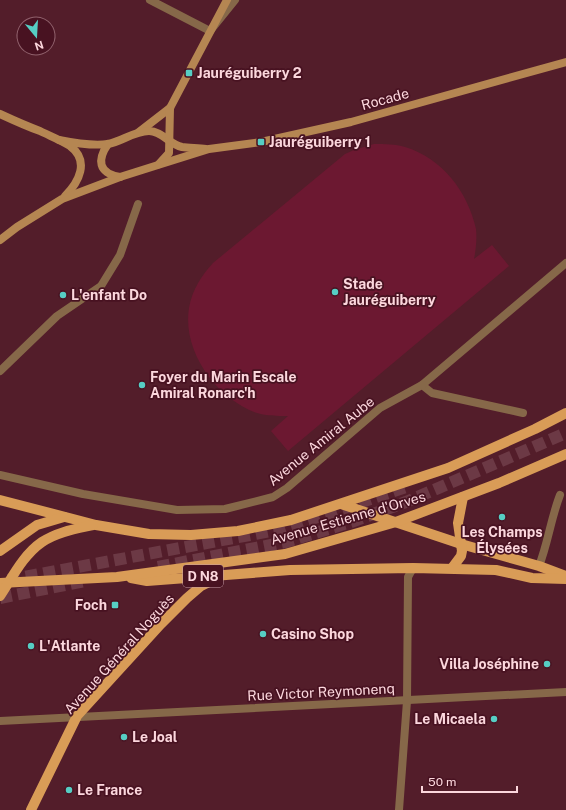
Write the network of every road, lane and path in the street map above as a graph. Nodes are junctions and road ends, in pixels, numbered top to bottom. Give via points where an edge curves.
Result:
1 (150, 0) edge
2 (227, 0) edge
3 (236, 0) edge
4 (210, 31) junction
5 (566, 62) edge
6 (170, 108) junction
7 (0, 114) edge
8 (138, 133) junction
9 (59, 140) junction
10 (169, 140) junction
11 (108, 144) junction
12 (209, 149) junction
13 (158, 165) junction
14 (120, 177) junction
15 (62, 199) junction
16 (138, 204) dead end
17 (0, 240) edge
18 (566, 263) edge
19 (0, 371) edge
20 (422, 385) junction
21 (566, 413) edge
22 (523, 414) dead end
23 (566, 454) edge
24 (0, 474) edge
25 (560, 494) dead end
26 (463, 496) junction
27 (0, 500) edge
28 (341, 504) junction
29 (66, 517) junction
30 (396, 522) junction
31 (96, 525) junction
32 (461, 544) junction
33 (0, 551) edge
34 (285, 554) junction
35 (539, 566) junction
36 (413, 568) junction
37 (452, 568) junction
38 (223, 575) junction
39 (566, 576) edge
40 (117, 577) junction
41 (566, 579) edge
42 (3, 581) edge
43 (0, 596) edge
44 (566, 692) edge
45 (407, 701) junction
46 (77, 716) junction
47 (0, 721) edge
48 (31, 810) edge
49 (399, 810) edge

1 - 4 street
2 - 4 street
3 - 4 street
4 - 6 street
5 - 12 street, Rocade via 343,124 261,142
6 - 8 street
6 - 10 street
7 - 9 street
8 - 10 street via 154,132
8 - 11 street
9 - 11 street
9 - 15 street via 70,146 81,161 80,177
10 - 12 street via 182,146
10 - 13 street via 169,153
11 - 14 street via 102,152 102,167 106,173
12 - 13 street
13 - 14 street
14 - 15 street
15 - 17 street
16 - 19 street via 120,256 101,286 57,316
18 - 20 street, Avenue Amiral Aube
20 - 22 street via 432,393
20 - 24 street, Avenue Amiral Aube via 380,408 287,488 273,497 225,508 177,510 83,494
21 - 28 main road, Avenue Estienne d'Orves via 448,468
23 - 26 main road, Avenue Estienne d'Orves
25 - 35 street
26 - 30 main road, Avenue Estienne d'Orves
26 - 32 main road via 458,523
27 - 29 main road, Avenue Estienne d'Orves
28 - 30 main road
28 - 31 main road, Avenue Estienne d'Orves via 291,520 238,531 191,535 149,534
29 - 31 main road, Avenue Estienne d'Orves
29 - 33 main road via 37,525
30 - 32 main road
30 - 34 main road, Avenue Estienne d'Orves
31 - 42 main road via 55,535 42,542
32 - 35 main road
32 - 37 main road via 461,556
34 - 38 main road
34 - 40 main road, Avenue Estienne d'Orves
35 - 39 main road
36 - 37 main road, D N8
36 - 38 main road, D N8 via 290,570
36 - 45 street via 408,577
37 - 41 main road, D N8 via 496,570 532,578
38 - 40 main road, D N8 via 147,580
38 - 46 main road, Avenue Général Noguès via 201,586 187,598
40 - 42 main road, Avenue Estienne d'Orves
42 - 43 main road
44 - 45 street, Rue Victor Reymonenq
45 - 46 street, Rue Victor Reymonenq
45 - 49 street
46 - 47 street, Rue Victor Reymonenq
46 - 48 main road, Avenue Général Noguès

